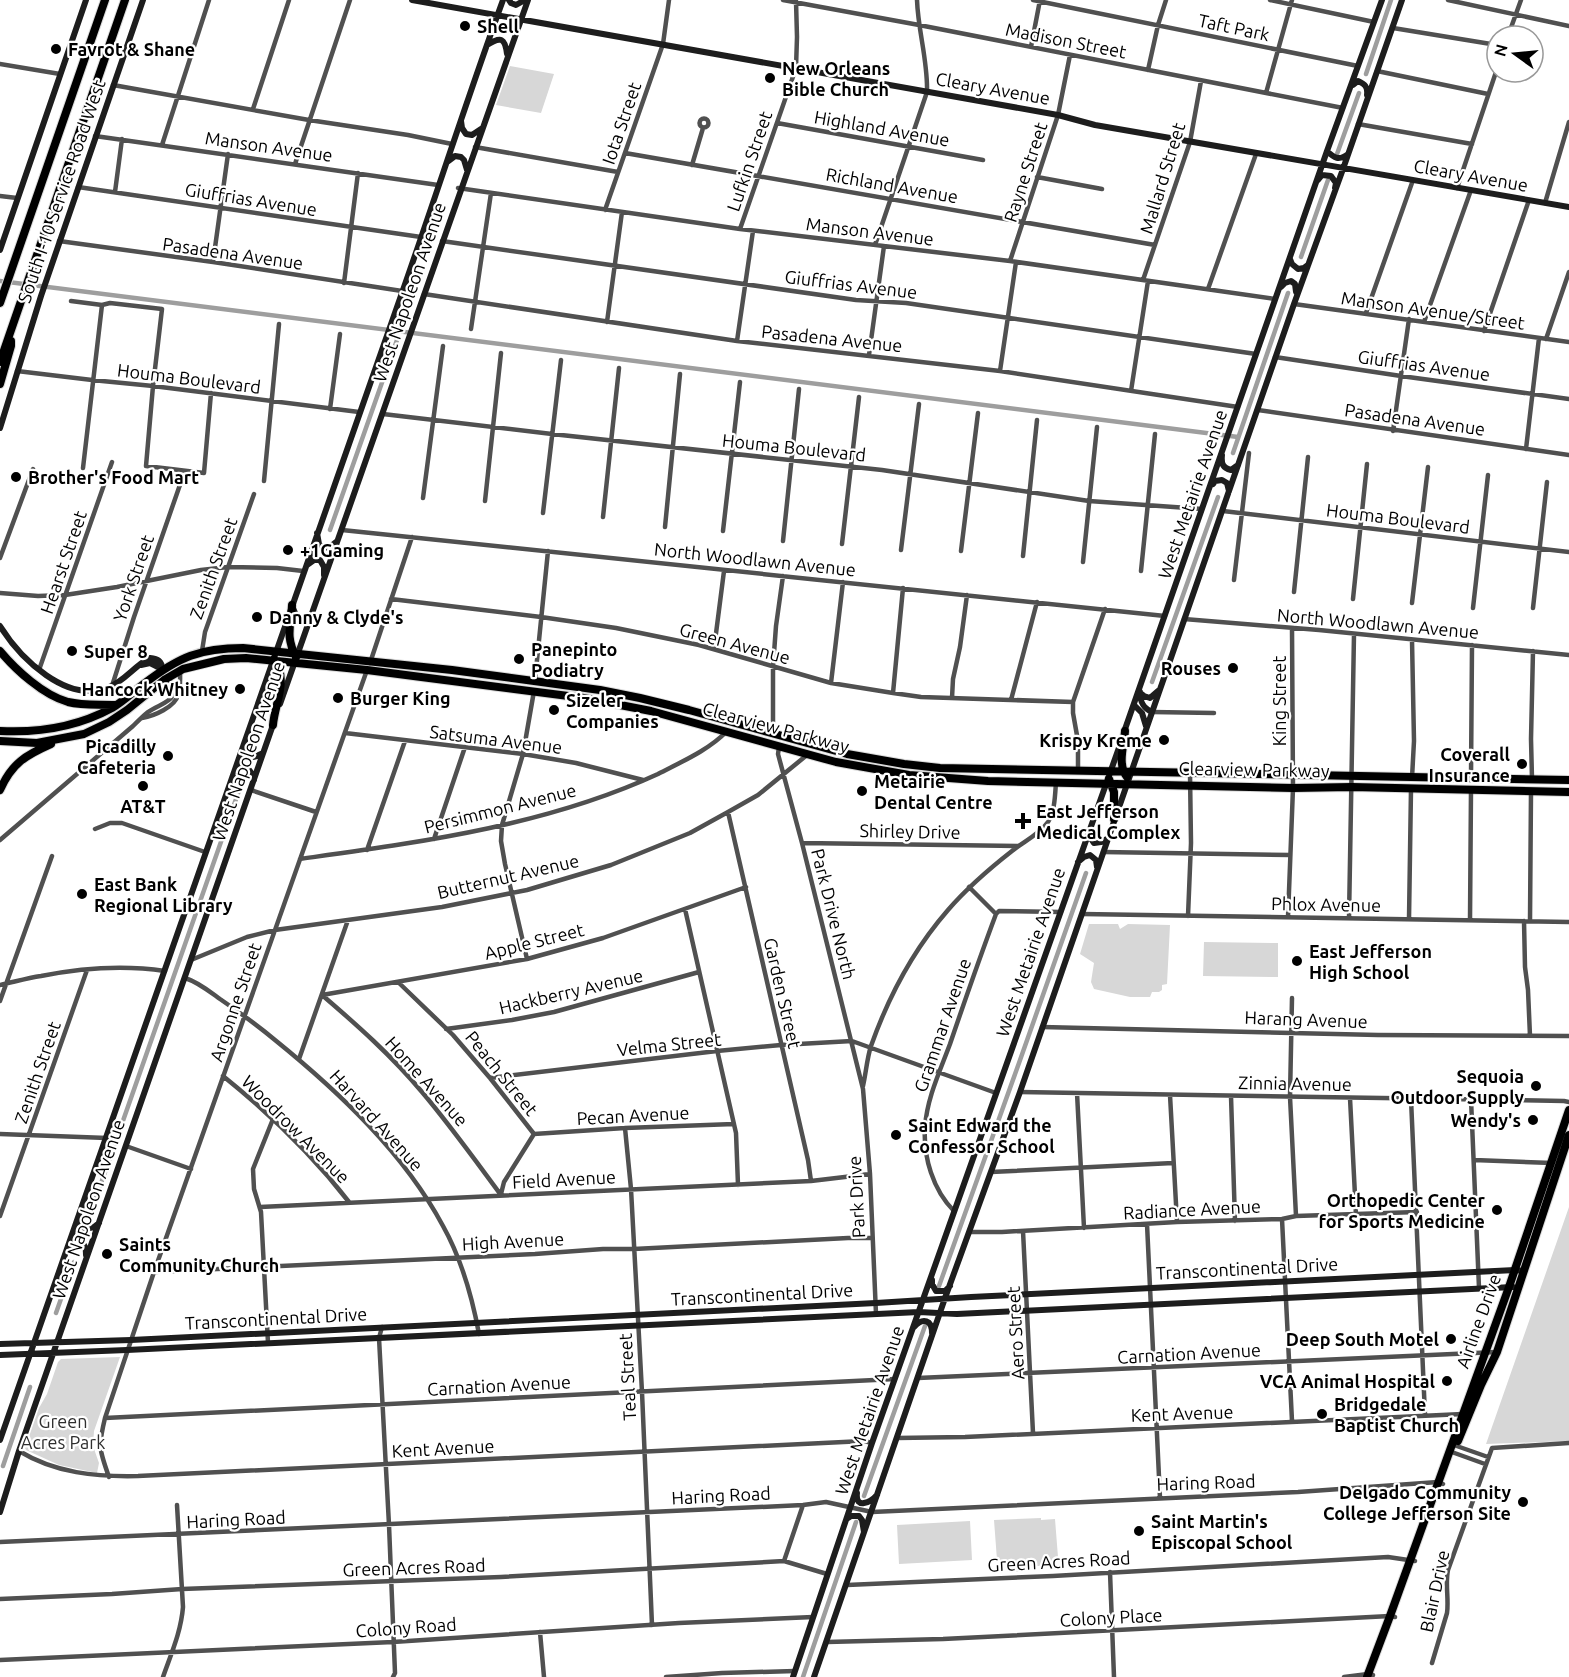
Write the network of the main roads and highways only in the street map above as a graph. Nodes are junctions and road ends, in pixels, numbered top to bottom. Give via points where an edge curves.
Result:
1 (86, 0) edge
2 (105, 0) edge
3 (125, 0) edge
4 (143, 0) edge
5 (412, 0) edge
6 (503, 0) edge
7 (509, 0) edge
8 (526, 0) edge
9 (1382, 0) edge
10 (1402, 0) edge
11 (498, 15) junction
12 (521, 19) junction
13 (487, 45) junction
14 (507, 55) junction
15 (1350, 88) junction
16 (1367, 98) junction
17 (461, 120) junction
18 (482, 128) junction
19 (1327, 151) junction
20 (1348, 154) junction
21 (445, 165) junction
22 (1322, 165) junction
23 (1343, 169) junction
24 (467, 171) junction
25 (1317, 180) junction
26 (1335, 191) junction
27 (1569, 207) edge
28 (0, 250) edge
29 (1290, 258) junction
30 (1308, 265) junction
31 (1279, 289) junction
32 (1295, 301) junction
33 (0, 303) edge
34 (11, 331) junction
35 (0, 362) edge
36 (0, 384) edge
37 (0, 428) edge
38 (1224, 446) junction
39 (1241, 459) junction
40 (1208, 493) junction
41 (1228, 498) junction
42 (317, 533) junction
43 (339, 540) junction
44 (304, 568) junction
45 (325, 579) junction
46 (292, 605) junction
47 (311, 617) junction
48 (0, 626) edge
49 (0, 651) edge
50 (188, 656) junction
51 (296, 656) junction
52 (274, 657) junction
53 (162, 669) junction
54 (170, 676) junction
55 (535, 681) junction
56 (556, 683) junction
57 (513, 688) junction
58 (1140, 689) junction
59 (1160, 690) junction
60 (534, 691) junction
61 (146, 695) junction
62 (116, 705) junction
63 (1134, 705) junction
64 (1152, 712) junction
65 (1144, 716) junction
66 (1130, 717) junction
67 (273, 725) junction
68 (4, 731) edge
69 (1125, 731) junction
70 (731, 732) junction
71 (1145, 732) junction
72 (773, 734) junction
73 (59, 740) junction
74 (4, 741) edge
75 (244, 742) junction
76 (813, 746) junction
77 (778, 747) junction
78 (264, 753) junction
79 (1061, 771) junction
80 (233, 773) junction
81 (1237, 774) junction
82 (1128, 777) junction
83 (1109, 779) junction
84 (1532, 779) junction
85 (1569, 780) edge
86 (254, 781) junction
87 (1036, 782) junction
88 (1237, 786) junction
89 (1476, 789) junction
90 (0, 790) edge
91 (1569, 792) edge
92 (1114, 819) junction
93 (1089, 832) junction
94 (1108, 838) junction
95 (1078, 863) junction
96 (1097, 867) junction
97 (1569, 1110) edge
98 (1569, 1135) edge
99 (1555, 1163) junction
100 (80, 1215) junction
101 (100, 1222) junction
102 (68, 1246) junction
103 (86, 1262) junction
104 (1515, 1270) junction
105 (1524, 1271) junction
106 (932, 1273) junction
107 (950, 1286) junction
108 (1509, 1287) junction
109 (1519, 1287) junction
110 (945, 1298) junction
111 (923, 1300) junction
112 (919, 1312) junction
113 (940, 1313) junction
114 (451, 1324) junction
115 (912, 1330) junction
116 (451, 1335) junction
117 (932, 1336) junction
118 (57, 1342) junction
119 (34, 1343) junction
120 (0, 1344) edge
121 (54, 1353) junction
122 (30, 1354) junction
123 (0, 1355) edge
124 (1465, 1414) junction
125 (0, 1440) edge
126 (11, 1476) junction
127 (0, 1485) edge
128 (857, 1489) junction
129 (879, 1493) junction
130 (0, 1512) edge
131 (846, 1521) junction
132 (863, 1538) junction
133 (794, 1674) edge
134 (1370, 1676) edge
135 (814, 1677) edge

1 - 28 main road
2 - 33 highway
3 - 34 highway
4 - 37 main road, South I-10 Service Road West via 59,241
5 - 11 main road, Cleary Avenue
6 - 11 main road, West Napoleon Avenue
7 - 8 main road via 516,5
8 - 12 main road, West Napoleon Avenue
9 - 15 main road, West Metairie Avenue
10 - 16 main road, West Metairie Avenue
11 - 12 main road, Cleary Avenue
11 - 13 main road, West Napoleon Avenue
12 - 14 main road, West Napoleon Avenue
12 - 22 main road, Cleary Avenue
13 - 14 main road via 501,39
13 - 17 main road, West Napoleon Avenue
14 - 18 main road, West Napoleon Avenue
15 - 16 main road via 1358,81 1364,83
15 - 19 main road, West Metairie Avenue
16 - 20 main road, West Metairie Avenue
17 - 18 main road via 466,134 472,135
17 - 21 main road, West Napoleon Avenue
18 - 24 main road, West Napoleon Avenue
19 - 20 main road via 1337,159
19 - 22 main road, West Metairie Avenue
20 - 23 main road, West Metairie Avenue
21 - 24 main road via 450,158 459,156
21 - 42 main road, West Napoleon Avenue
22 - 23 main road, Cleary Avenue
22 - 25 main road, West Metairie Avenue
23 - 26 main road, West Metairie Avenue
23 - 27 main road, Cleary Avenue
24 - 43 main road, West Napoleon Avenue
25 - 26 main road via 1322,175 1331,176
25 - 29 main road, West Metairie Avenue
26 - 30 main road, West Metairie Avenue
29 - 30 main road via 1298,269
29 - 31 main road, West Metairie Avenue
30 - 32 main road, West Metairie Avenue
31 - 32 main road via 1291,281 1295,284
31 - 38 main road, West Metairie Avenue
32 - 39 main road, West Metairie Avenue
34 - 35 highway
34 - 36 highway via 11,346
38 - 39 main road via 1226,469 1231,470
38 - 40 main road, West Metairie Avenue
39 - 41 main road, West Metairie Avenue
40 - 41 main road via 1215,481 1222,480 1229,489
40 - 58 main road, West Metairie Avenue
41 - 59 main road, West Metairie Avenue
42 - 43 main road via 324,548
42 - 44 main road, West Napoleon Avenue
43 - 45 main road, West Napoleon Avenue
44 - 45 main road via 320,560
44 - 46 main road, West Napoleon Avenue
45 - 47 main road, West Napoleon Avenue
46 - 47 main road via 300,620
46 - 51 highway via 288,633
46 - 52 main road, West Napoleon Avenue
47 - 51 main road, West Napoleon Avenue
48 - 53 main road via 39,670 72,688 89,691 112,686 150,663
49 - 62 highway via 36,685 59,698 87,705
50 - 52 highway, Clearview Parkway via 228,648 262,649
50 - 53 highway, Clearview Parkway
50 - 54 highway
51 - 52 highway, Clearview Parkway
51 - 55 highway, Clearview Parkway
51 - 57 highway, Clearview Parkway via 306,664
51 - 67 main road, West Napoleon Avenue
52 - 54 highway, Clearview Parkway via 206,662
52 - 67 highway via 282,685
52 - 75 main road, West Napoleon Avenue
53 - 61 highway
53 - 62 highway, Clearview Parkway
54 - 61 highway, Clearview Parkway
55 - 56 highway, Clearview Parkway
55 - 57 highway
56 - 60 highway via 551,687 536,686
56 - 72 highway, Clearview Parkway via 640,698
57 - 60 highway, Clearview Parkway
58 - 59 main road via 1150,698
58 - 63 main road, West Metairie Avenue
58 - 64 main road via 1142,704
59 - 64 main road, West Metairie Avenue
60 - 70 highway, Clearview Parkway via 624,705
61 - 73 highway, Clearview Parkway via 109,722
62 - 68 highway, Clearview Parkway via 66,726
63 - 65 main road
63 - 66 main road, West Metairie Avenue
64 - 71 main road, West Metairie Avenue
65 - 66 main road via 1136,713
65 - 71 main road
66 - 69 main road, West Metairie Avenue
67 - 78 main road, West Napoleon Avenue
69 - 82 highway via 1122,760
69 - 83 main road, West Metairie Avenue
70 - 72 highway via 771,739
70 - 77 highway, Clearview Parkway
71 - 82 main road, West Metairie Avenue
72 - 76 highway, Clearview Parkway
73 - 74 highway, Clearview Parkway
73 - 90 highway via 19,761
75 - 78 main road via 249,757
75 - 80 main road, West Napoleon Avenue
76 - 77 highway via 781,743
76 - 79 highway, Clearview Parkway via 931,767
77 - 87 highway, Clearview Parkway via 909,775
78 - 86 main road, West Napoleon Avenue
79 - 83 highway, Clearview Parkway via 1098,772
79 - 87 highway via 1057,776 1040,776
80 - 86 main road via 248,767
80 - 100 main road, West Napoleon Avenue
81 - 82 highway, Clearview Parkway
81 - 84 highway, Clearview Parkway
81 - 88 highway
82 - 83 highway, Clearview Parkway
82 - 88 highway, Clearview Parkway via 1140,784
82 - 92 main road, West Metairie Avenue
83 - 87 highway, Clearview Parkway
83 - 92 highway via 1114,792
83 - 93 main road, West Metairie Avenue
84 - 85 highway, Clearview Parkway
84 - 89 highway via 1528,786
86 - 101 main road, West Napoleon Avenue
88 - 89 highway, Clearview Parkway
89 - 91 highway, Clearview Parkway
92 - 94 main road, West Metairie Avenue
93 - 94 main road via 1095,843
93 - 95 main road, West Metairie Avenue
94 - 96 main road, West Metairie Avenue
95 - 96 main road via 1090,855
95 - 106 main road, West Metairie Avenue
96 - 107 main road, West Metairie Avenue
97 - 99 highway, Airline Drive
98 - 99 highway, Airline Drive
99 - 104 highway, Airline Drive
99 - 105 highway, Airline Drive
100 - 101 main road via 81,1227 85,1229
100 - 102 main road, West Napoleon Avenue
101 - 103 main road, West Napoleon Avenue
102 - 103 main road via 82,1242
102 - 119 main road, West Napoleon Avenue
103 - 118 main road, West Napoleon Avenue
104 - 105 main road, Transcontinental Drive
104 - 108 highway, Airline Drive
104 - 110 main road, Transcontinental Drive
105 - 109 highway, Airline Drive
106 - 107 main road via 936,1291 945,1291
106 - 111 main road, West Metairie Avenue
107 - 110 main road, West Metairie Avenue
108 - 109 main road, Transcontinental Drive
108 - 113 main road, Transcontinental Drive
108 - 124 highway, Airline Drive
109 - 124 highway, Airline Drive via 1497,1352
110 - 111 main road, Transcontinental Drive
110 - 113 main road, West Metairie Avenue
111 - 112 main road, West Metairie Avenue
111 - 114 main road, Transcontinental Drive
112 - 113 main road, Transcontinental Drive
112 - 115 main road, West Metairie Avenue
112 - 116 main road, Transcontinental Drive
113 - 117 main road, West Metairie Avenue
114 - 116 main road
114 - 118 main road, Transcontinental Drive
115 - 117 main road via 925,1320 932,1327
115 - 128 main road, West Metairie Avenue
116 - 121 main road, Transcontinental Drive
117 - 129 main road, West Metairie Avenue
118 - 119 main road, Transcontinental Drive
118 - 121 main road, West Napoleon Avenue
119 - 120 main road, Transcontinental Drive
119 - 122 main road, West Napoleon Avenue
121 - 122 main road, Transcontinental Drive
121 - 126 main road, West Napoleon Avenue
122 - 123 main road, Transcontinental Drive
122 - 125 main road, West Napoleon Avenue
124 - 134 highway, Airline Drive
126 - 127 main road
126 - 130 main road, West Napoleon Avenue
128 - 129 main road via 856,1497 864,1504
128 - 131 main road, West Metairie Avenue
129 - 132 main road, West Metairie Avenue
131 - 132 main road via 850,1516 859,1516
131 - 133 main road, West Metairie Avenue
132 - 135 main road, West Metairie Avenue

